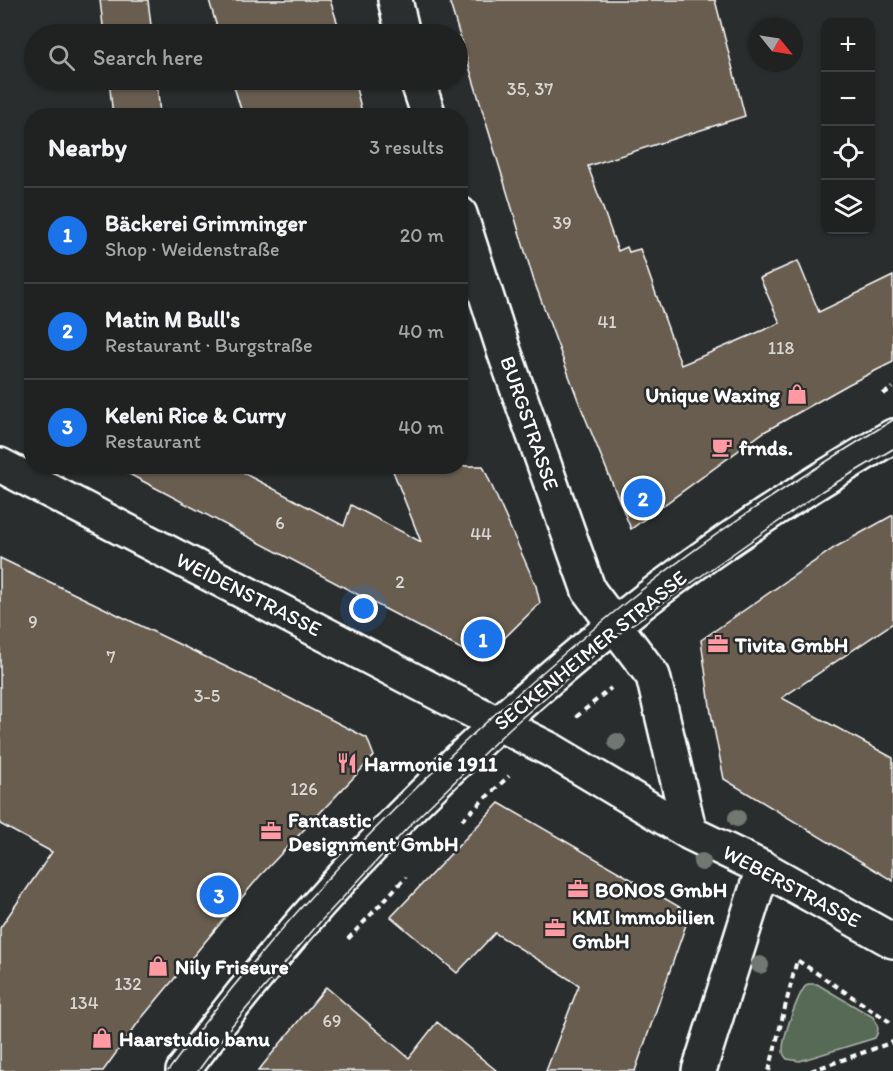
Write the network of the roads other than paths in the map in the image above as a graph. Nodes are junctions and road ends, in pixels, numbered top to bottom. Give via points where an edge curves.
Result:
1 (396, 0) edge
2 (401, 24) edge
3 (420, 90) edge
4 (426, 108) edge
5 (468, 239) edge
6 (893, 436) edge
7 (0, 465) edge
8 (614, 624) junction
9 (498, 723) junction
10 (690, 833) junction
11 (763, 868) junction
12 (893, 940) edge
13 (183, 1071) edge
14 (699, 1071) edge

1 - 2 street
3 - 4 street
5 - 8 street, BURGSTRASSE via 589,591
6 - 8 street, SECKENHEIMER STRASSE via 816,481
7 - 9 street, WEIDENSTRASSE
8 - 9 street, SECKENHEIMER STRASSE
8 - 10 street via 653,676
9 - 10 street, WEBERSTRASSE
9 - 13 street, SECKENHEIMER STRASSE via 354,865 220,1020
10 - 11 street, WEBERSTRASSE
11 - 12 street, WEBERSTRASSE
11 - 14 street

